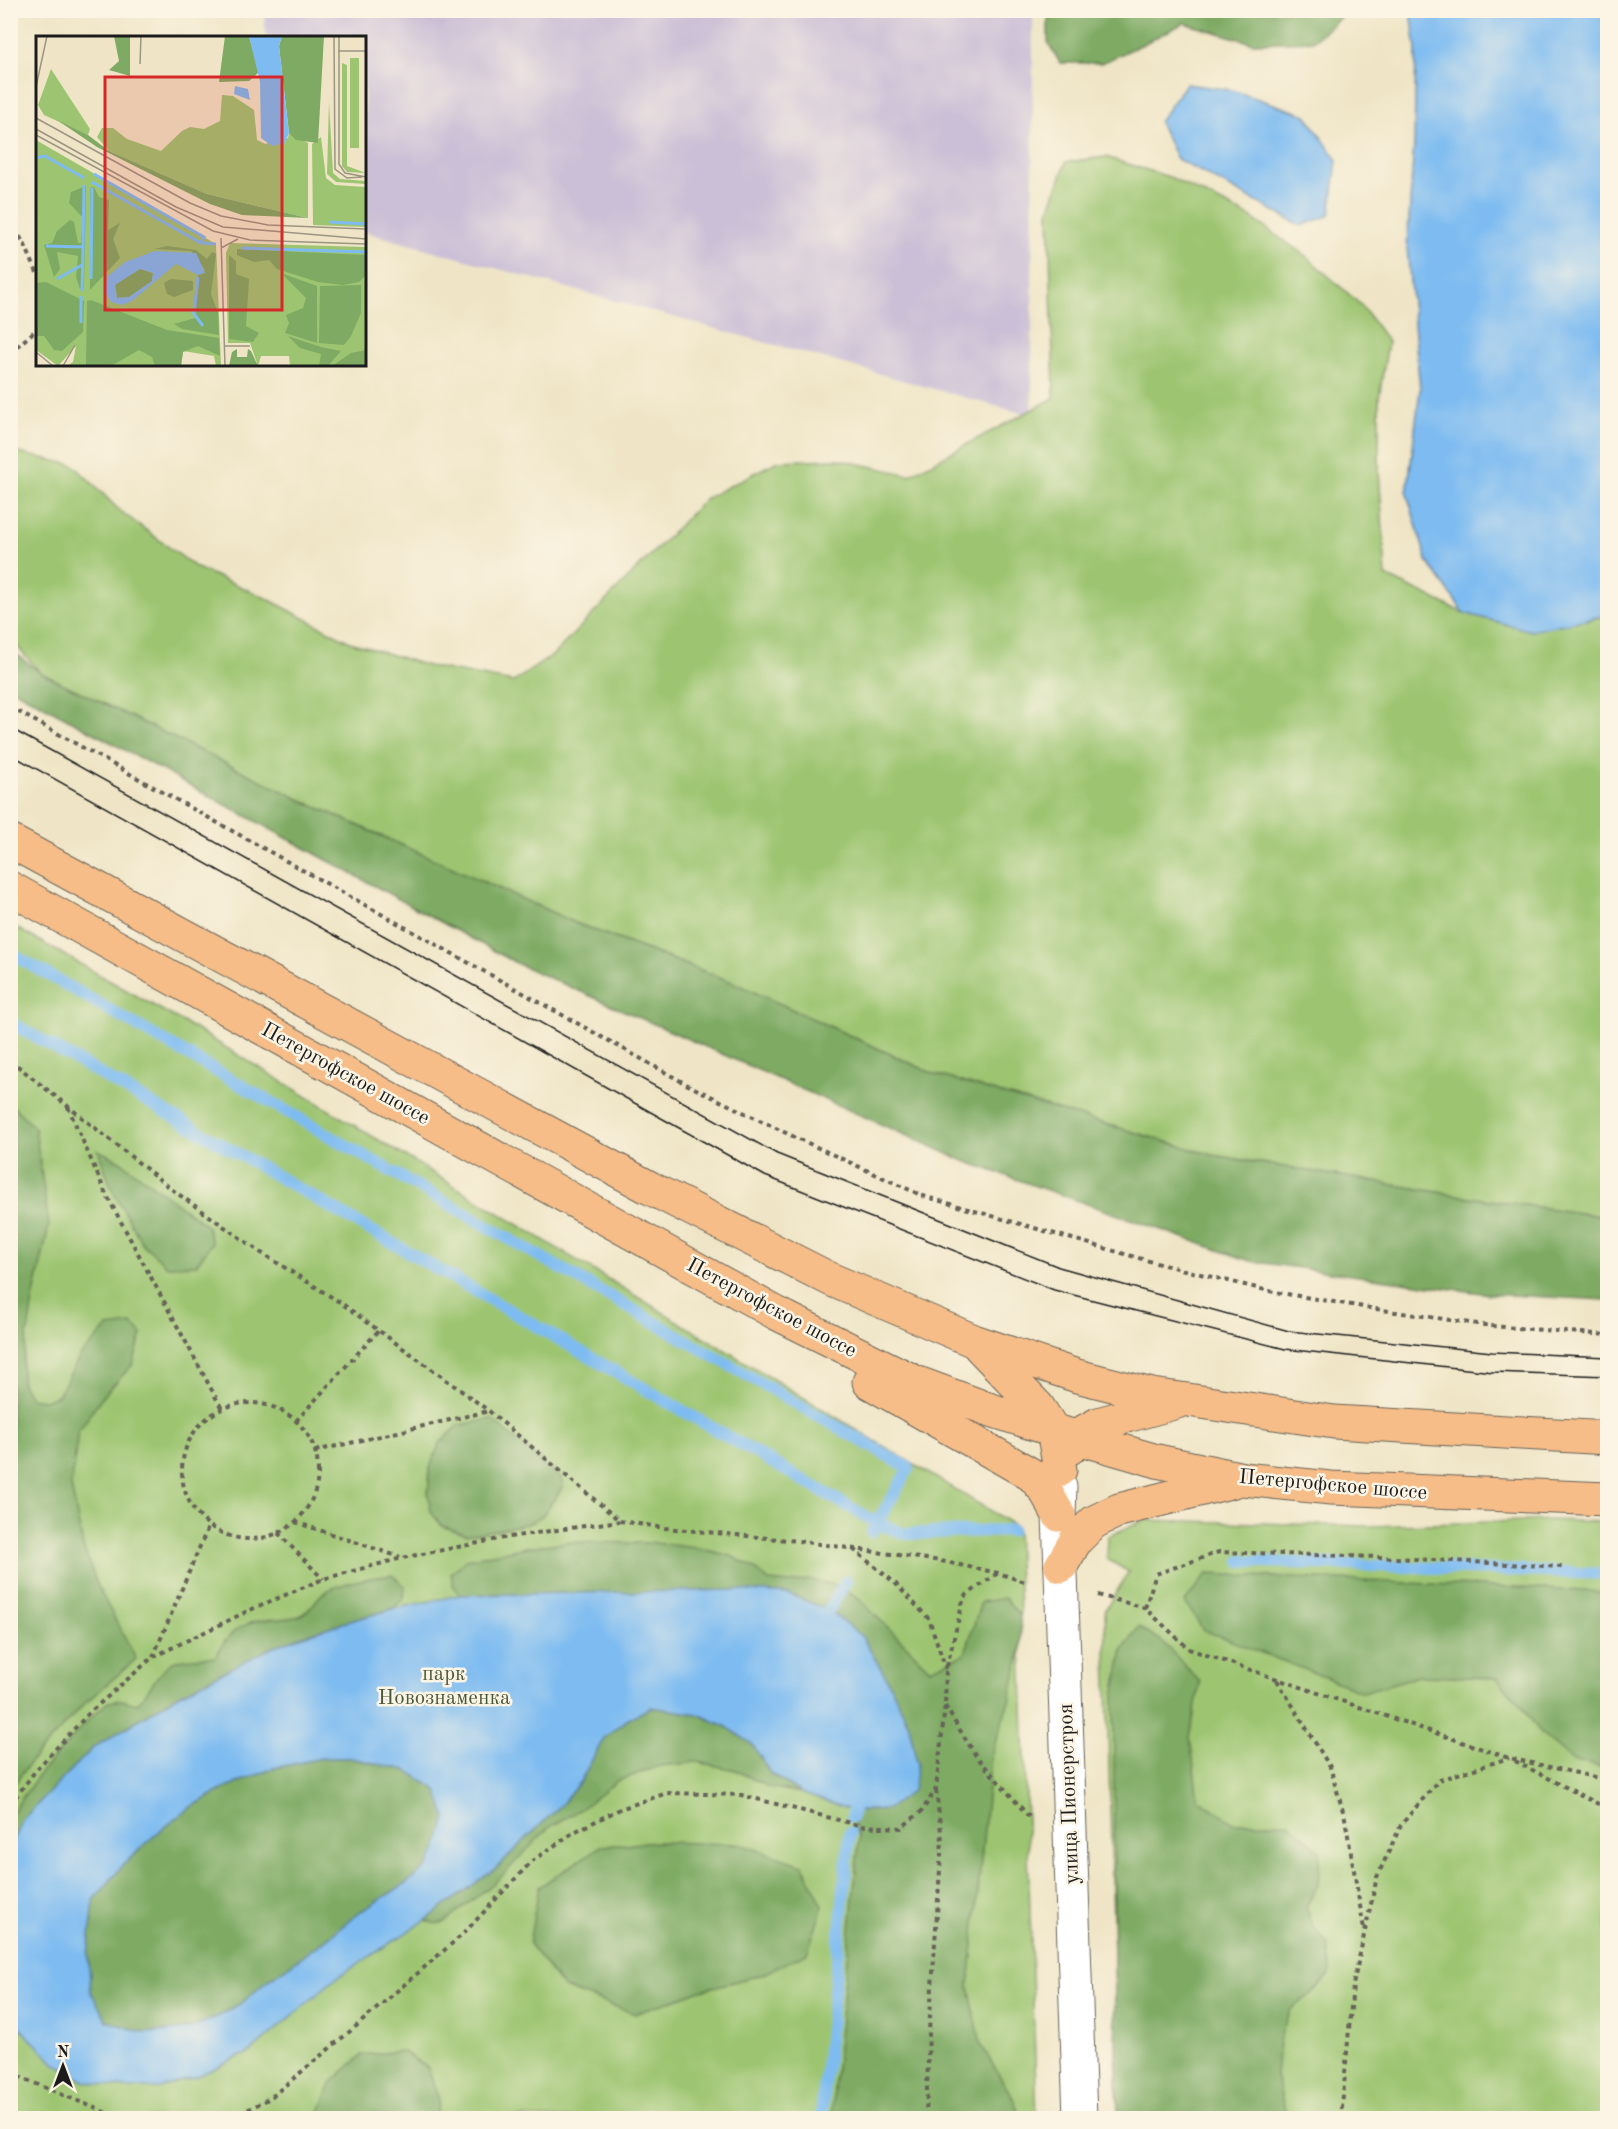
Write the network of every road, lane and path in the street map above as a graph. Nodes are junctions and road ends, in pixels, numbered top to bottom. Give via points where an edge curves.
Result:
1 (10, 221) edge
2 (36, 270) edge
3 (36, 330) edge
4 (10, 353) edge
5 (10, 707) edge
6 (10, 841) edge
7 (10, 888) edge
8 (10, 1060) edge
9 (68, 1106) junction
10 (776, 1313) junction
11 (379, 1330) junction
12 (1608, 1335) edge
13 (974, 1341) junction
14 (1188, 1400) junction
15 (222, 1409) junction
16 (489, 1411) junction
17 (296, 1421) junction
18 (1065, 1434) junction
19 (1608, 1438) edge
20 (315, 1451) junction
21 (1060, 1470) joint
22 (1243, 1479) junction
23 (1608, 1499) edge
24 (1059, 1515) junction
25 (620, 1521) junction
26 (295, 1522) junction
27 (208, 1525) junction
28 (278, 1533) junction
29 (853, 1548) junction
30 (402, 1558) junction
31 (1061, 1566) junction
32 (1563, 1567) dead end
33 (998, 1573) junction
34 (323, 1580) junction
35 (1033, 1583) dead end
36 (1114, 1600) dead end
37 (1145, 1608) junction
38 (153, 1657) junction
39 (946, 1670) junction
40 (1276, 1679) junction
41 (945, 1705) junction
42 (1509, 1758) junction
43 (1608, 1780) edge
44 (936, 1789) junction
45 (10, 1805) edge
46 (1608, 1809) edge
47 (1035, 1824) dead end
48 (1365, 1932) junction
49 (10, 2073) edge
50 (119, 2118) edge
51 (232, 2118) edge
52 (926, 2118) edge
53 (1080, 2118) edge
54 (1341, 2118) edge

1 - 2 path
3 - 4 path
5 - 12 path via 688,1085 923,1196 1269,1291 1491,1326
6 - 13 main road, Петергофское шоссе via 650,1188 832,1280
7 - 10 main road, Петергофское шоссе
8 - 9 path
9 - 11 path via 174,1191
9 - 15 path via 106,1194
10 - 18 main road, Петергофское шоссе via 915,1382
10 - 24 main road via 819,1353 1032,1474
11 - 16 path
11 - 17 path
13 - 14 main road, Петергофское шоссе via 1077,1376
13 - 18 main road
14 - 18 main road
14 - 19 main road, Петергофское шоссе via 1334,1422
15 - 17 path via 245,1403 267,1405
15 - 27 path via 203,1421 189,1440 182,1463 183,1486 193,1508
16 - 20 path
16 - 25 path
17 - 20 path
18 - 21 main road via 1070,1447
18 - 22 main road, Петергофское шоссе via 1157,1461
20 - 26 path via 316,1489 308,1508
21 - 24 street, улица Пионерстроя
22 - 23 main road, Петергофское шоссе via 1331,1488
22 - 31 main road via 1119,1509 1094,1522 1076,1540
24 - 31 street, улица Пионерстроя
25 - 29 path
25 - 30 path
26 - 28 path
26 - 30 path
27 - 28 path via 242,1538
27 - 38 path
28 - 34 path
29 - 33 path
29 - 39 path via 895,1583 929,1619
30 - 34 path
31 - 53 street, улица Пионерстроя
32 - 37 path via 1219,1552 1156,1574
33 - 35 path
33 - 39 path via 964,1597
34 - 38 path
36 - 37 path
37 - 40 path via 1189,1649
38 - 45 path via 89,1713 36,1770
39 - 41 path
40 - 42 path
40 - 48 path via 1330,1767 1345,1818
41 - 44 path
41 - 47 path via 976,1756
42 - 43 path
42 - 46 path
42 - 48 path via 1439,1780 1401,1825 1377,1877
44 - 51 path via 922,1811 901,1828 862,1826 741,1795 667,1792 620,1809 574,1832 532,1861 463,1934 270,2098
44 - 52 path via 942,1840
48 - 54 path via 1353,1985
49 - 50 path

